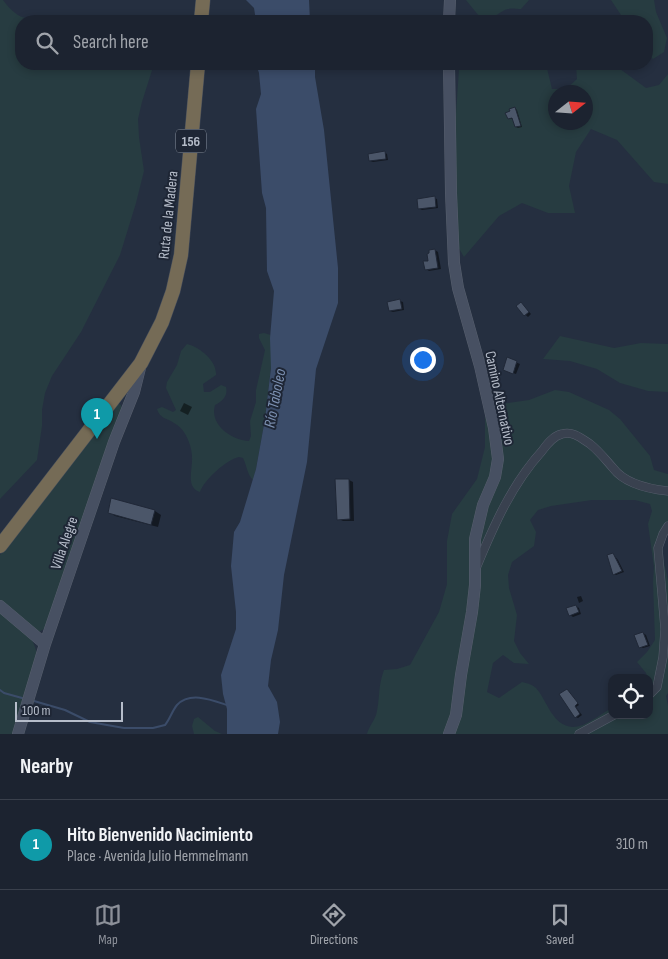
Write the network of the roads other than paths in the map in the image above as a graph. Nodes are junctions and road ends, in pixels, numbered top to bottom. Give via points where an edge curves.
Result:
1 (203, 0) edge
2 (450, 0) edge
3 (202, 15) edge
4 (450, 15) edge
5 (197, 70) edge
6 (450, 70) edge
7 (141, 363) junction
8 (668, 491) edge
9 (668, 526) edge
10 (0, 546) edge
11 (475, 569) junction
12 (0, 606) edge
13 (46, 644) junction
14 (653, 691) edge
15 (608, 718) edge
16 (18, 734) edge
17 (449, 734) edge
18 (579, 734) edge

1 - 3 highway
2 - 4 street
5 - 7 highway, Ruta de la Madera / 156 via 181,255 168,308
6 - 11 street, Camino Alternativo via 450,193 454,263 494,428 498,459 475,539
7 - 10 highway, 156
7 - 13 street, Villa Alegre via 134,392
8 - 11 street via 626,479 590,444 573,434 559,435 543,449 518,482
9 - 14 street via 658,548 665,629 663,657 657,687
11 - 17 street, Camino Alternativo via 472,612 456,715
12 - 13 street
13 - 16 street, Villa Alegre
15 - 18 street

